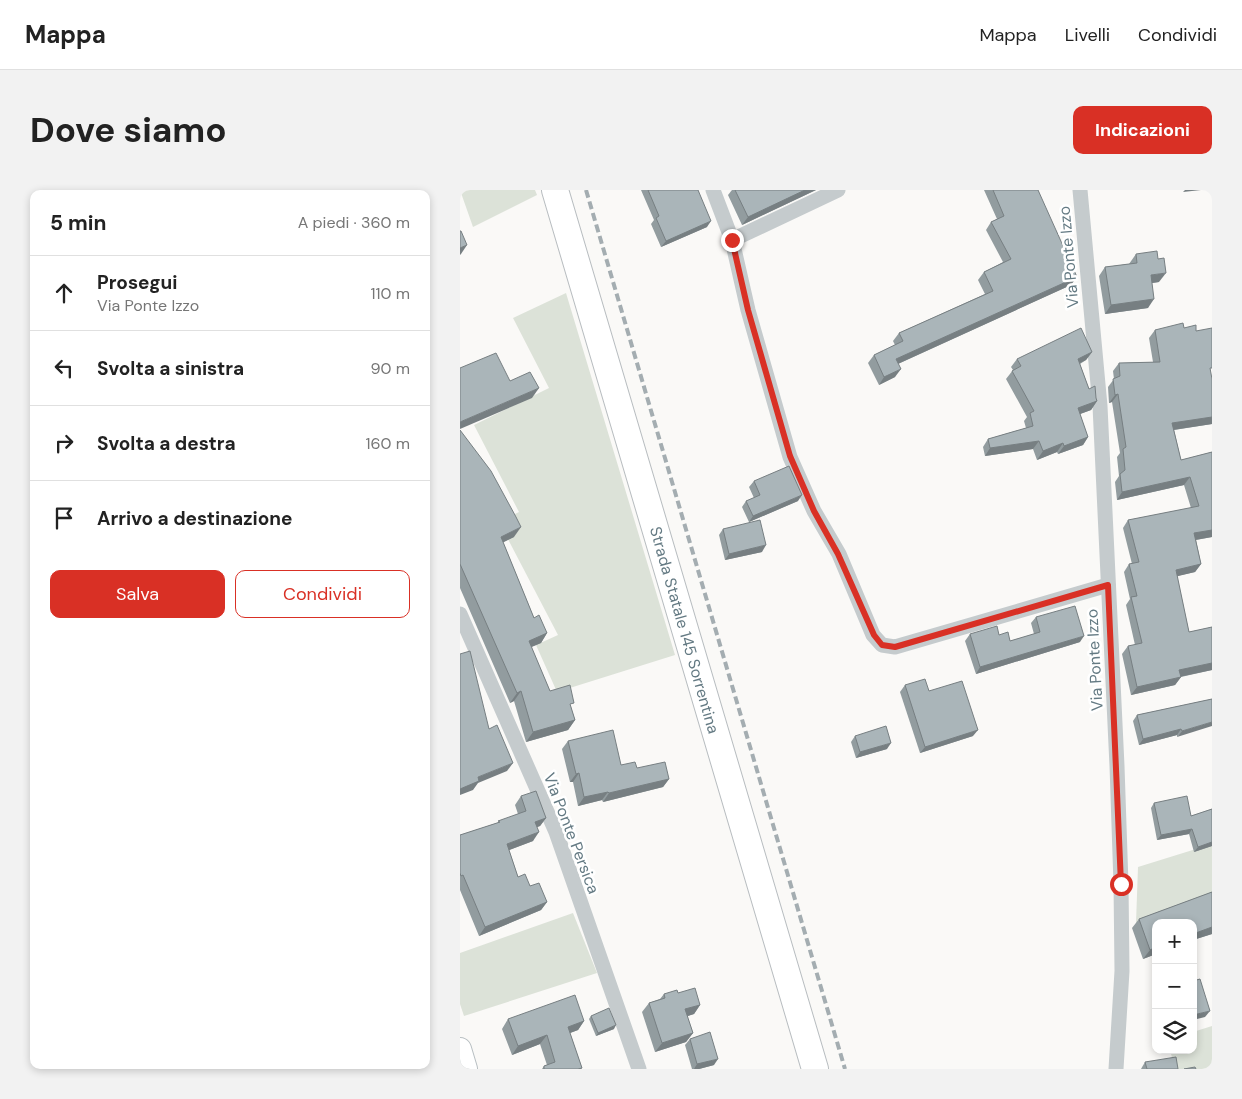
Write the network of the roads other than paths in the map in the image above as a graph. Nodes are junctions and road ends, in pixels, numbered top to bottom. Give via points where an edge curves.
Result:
1 (555, 190) edge
2 (713, 190) edge
3 (838, 190) edge
4 (1080, 190) edge
5 (732, 240) junction
6 (1108, 585) junction
7 (460, 614) edge
8 (460, 1049) edge
9 (466, 1069) edge
10 (639, 1069) edge
11 (815, 1069) edge
12 (1116, 1069) edge

1 - 11 highway, Strada Statale 145 Sorrentina
2 - 5 street
3 - 5 street
4 - 6 street, Via Ponte Izzo via 1100,406
5 - 6 street via 748,310 790,456 874,635 882,645 895,647
6 - 12 street, Via Ponte Izzo via 1121,884 1122,971
7 - 10 street, Via Ponte Persica via 556,832
8 - 9 main road

